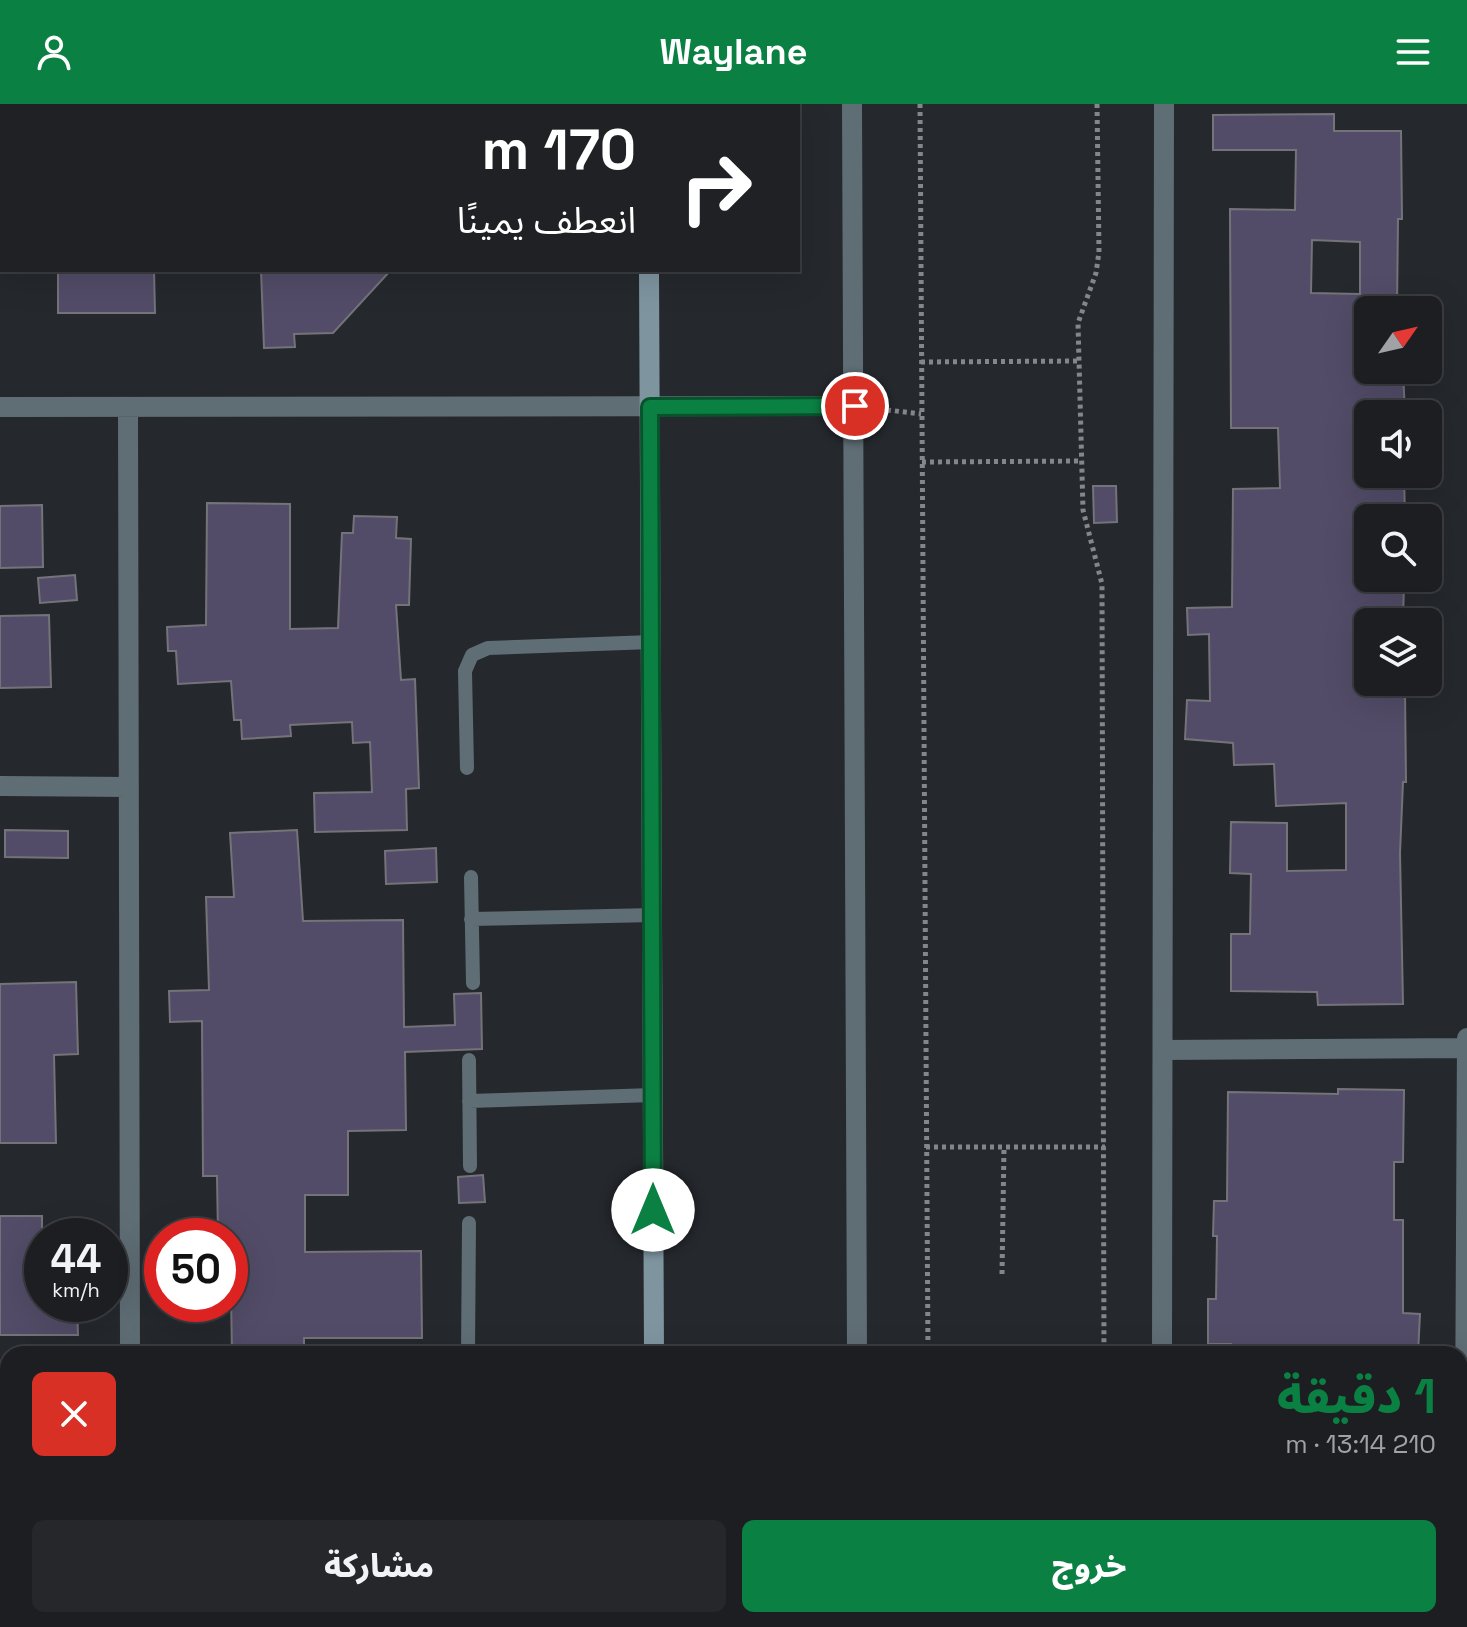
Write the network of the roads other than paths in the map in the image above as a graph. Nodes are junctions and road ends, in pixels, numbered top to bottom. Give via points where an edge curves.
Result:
1 (852, 104) edge
2 (1164, 104) edge
3 (649, 272) edge
4 (855, 406) junction
5 (0, 407) edge
6 (128, 407) junction
7 (650, 407) junction
8 (652, 642) junction
9 (467, 768) dead end
10 (0, 786) edge
11 (129, 787) junction
12 (471, 877) dead end
13 (654, 915) junction
14 (471, 919) junction
15 (473, 983) dead end
16 (1467, 1038) edge
17 (1467, 1048) edge
18 (1164, 1050) junction
19 (469, 1060) dead end
20 (653, 1095) junction
21 (469, 1101) junction
22 (470, 1166) dead end
23 (469, 1223) dead end
24 (130, 1346) edge
25 (468, 1346) edge
26 (654, 1346) edge
27 (857, 1346) edge
28 (1162, 1346) edge
29 (1465, 1346) edge

1 - 4 street
2 - 18 street
3 - 7 main road
4 - 7 street
4 - 27 street
5 - 6 street
6 - 7 street
6 - 11 street
7 - 8 main road
8 - 9 lane via 488,648 472,655 465,671
8 - 13 main road
10 - 11 street
11 - 24 street
12 - 14 lane
13 - 14 lane
13 - 20 main road
14 - 15 lane
16 - 17 street
17 - 18 street
17 - 29 street
18 - 28 street
19 - 21 lane
20 - 21 lane
20 - 26 main road
21 - 22 lane
23 - 25 lane

